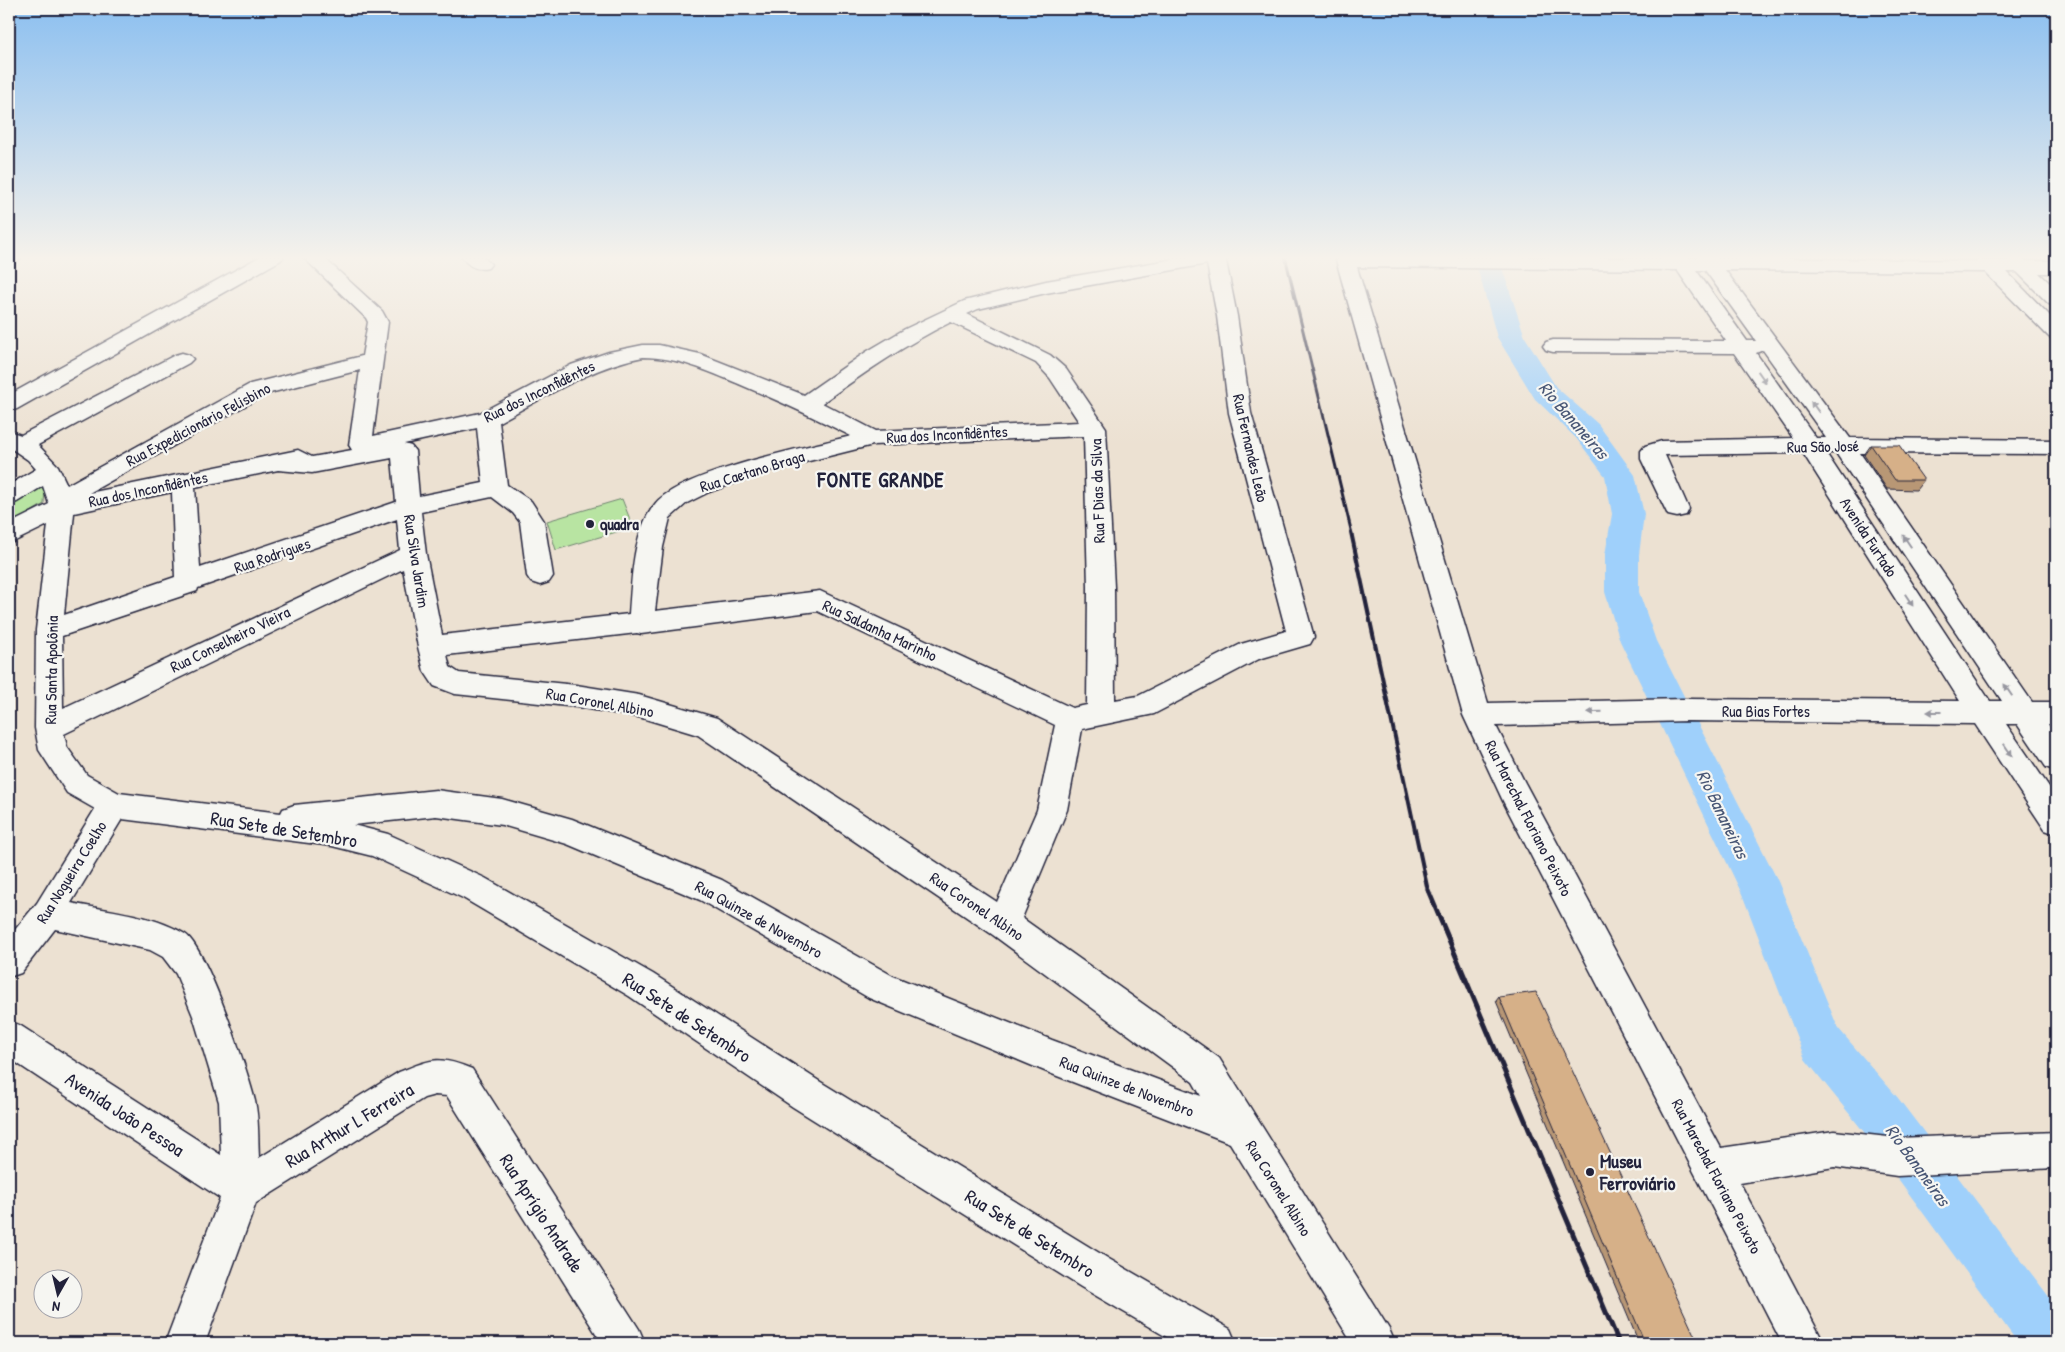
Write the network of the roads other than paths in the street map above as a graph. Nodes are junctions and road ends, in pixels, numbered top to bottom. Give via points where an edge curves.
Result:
1 (161, 319) edge
2 (377, 319) edge
3 (941, 319) edge
4 (961, 319) edge
5 (1227, 319) edge
6 (1363, 319) edge
7 (1726, 319) edge
8 (1748, 319) edge
9 (2042, 319) edge
10 (2056, 333) edge
11 (1553, 346) dead end
12 (1772, 346) junction
13 (1741, 347) junction
14 (182, 359) dead end
15 (373, 360) junction
16 (9, 404) edge
17 (806, 404) junction
18 (487, 419) junction
19 (1095, 428) junction
20 (873, 438) junction
21 (15, 441) edge
22 (360, 445) junction
23 (1843, 445) junction
24 (1810, 446) junction
25 (2056, 447) edge
26 (281, 463) junction
27 (50, 472) junction
28 (183, 480) junction
29 (496, 488) junction
30 (9, 496) edge
31 (61, 503) junction
32 (409, 506) junction
33 (1677, 509) dead end
34 (9, 535) edge
35 (413, 554) junction
36 (540, 576) dead end
37 (188, 584) junction
38 (640, 624) junction
39 (49, 630) junction
40 (434, 659) junction
41 (1982, 713) junction
42 (2024, 713) junction
43 (2056, 713) edge
44 (1101, 714) junction
45 (1477, 715) junction
46 (1070, 720) junction
47 (49, 728) junction
48 (2056, 759) edge
49 (114, 805) junction
50 (2056, 821) edge
51 (255, 824) junction
52 (48, 913) junction
53 (1004, 924) junction
54 (9, 962) edge
55 (9, 1038) edge
56 (459, 1082) joint
57 (1242, 1129) junction
58 (2056, 1150) edge
59 (1714, 1168) junction
60 (242, 1190) junction
61 (184, 1343) edge
62 (626, 1343) edge
63 (1216, 1343) edge
64 (1375, 1343) edge
65 (1804, 1343) edge

1 - 16 street
2 - 15 street
3 - 17 street via 874,356
4 - 19 street, Rua F Dias da Silva via 1043,359 1058,374
5 - 44 street, Rua Fernandes Leão via 1240,414 1301,637 1251,651 1144,706
6 - 45 street, Rua Marechal Floriano Peixoto
7 - 13 street, Avenida Furtado
8 - 12 street, Avenida Furtado
9 - 10 street
11 - 13 street
12 - 13 street
23 -> 12 street, Avenida Furtado
13 -> 24 street, Avenida Furtado
14 - 21 street
15 - 22 street
15 - 31 street, Rua Expedicionário Felisbino via 258,389
17 - 18 street, Rua dos Inconfidêntes via 693,358 643,351 616,356 579,370
17 - 20 street, Rua dos Inconfidêntes
18 - 22 street, Rua dos Inconfidêntes
18 - 29 street
19 - 20 street, Rua dos Inconfidêntes
19 - 44 street, Rua F Dias da Silva via 1101,587
20 - 38 street, Rua Caetano Braga via 758,467 695,488 664,508 653,532
21 - 27 street via 36,455
22 - 26 street, Rua dos Inconfidêntes
23 - 24 street, Rua São José
23 - 25 street, Rua São José
42 -> 23 street, Avenida Furtado
24 - 33 street, Rua São José via 1662,448 1653,451 1653,459
24 -> 41 street, Avenida Furtado
26 - 28 street, Rua dos Inconfidêntes
26 - 32 street, Rua Silva Jardim via 312,465 389,450 403,451
27 - 30 street
27 - 31 street
28 - 31 street, Rua dos Inconfidêntes
28 - 37 street
29 - 32 street, Rua Rodrigues
29 - 36 street via 522,507 532,521
31 - 34 street
31 - 39 street, Rua Santa Apolônia
32 - 35 street, Rua Silva Jardim
32 - 37 street, Rua Rodrigues
35 - 40 street, Rua Silva Jardim
35 - 47 street, Rua Conselheiro Vieira
37 - 39 street, Rua Rodrigues
38 - 40 street, Rua Saldanha Marinho
38 - 46 street, Rua Saldanha Marinho via 820,601
39 - 47 street, Rua Santa Apolônia
40 - 53 street, Rua Coronel Albino via 444,678 455,683 639,706 706,726
41 - 42 street, Rua Bias Fortes
41 -> 45 street, Rua Bias Fortes via 1687,710
41 -> 50 street, Avenida Furtado
42 - 43 street, Rua Bias Fortes
42 - 48 street, Avenida Furtado
44 - 46 street
45 - 59 street, Rua Marechal Floriano Peixoto
46 - 53 street via 1052,810
47 - 49 street, Rua Santa Apolônia via 53,750 76,784
49 - 51 street, Rua Sete de Setembro
49 - 52 street, Rua Nogueira Coelho
51 - 57 street, Rua Quinze de Novembro via 436,803 502,812 572,832 711,890 881,987 1052,1057
51 - 63 street, Rua Sete de Setembro via 332,833 377,844 474,888 641,986 806,1094 1094,1273
52 - 54 street, Rua Nogueira Coelho
52 - 60 street via 154,936 175,946 188,964 210,1016 236,1102
53 - 57 street, Rua Coronel Albino via 1206,1070
55 - 60 street, Avenida João Pessoa
56 - 60 street, Rua Arthur L Ferreira via 439,1076 412,1085
56 - 62 street, Rua Aprígio Andrade
57 - 64 street, Rua Coronel Albino
58 - 59 street via 1897,1157 1834,1149
59 - 65 street, Rua Marechal Floriano Peixoto
60 - 61 street

